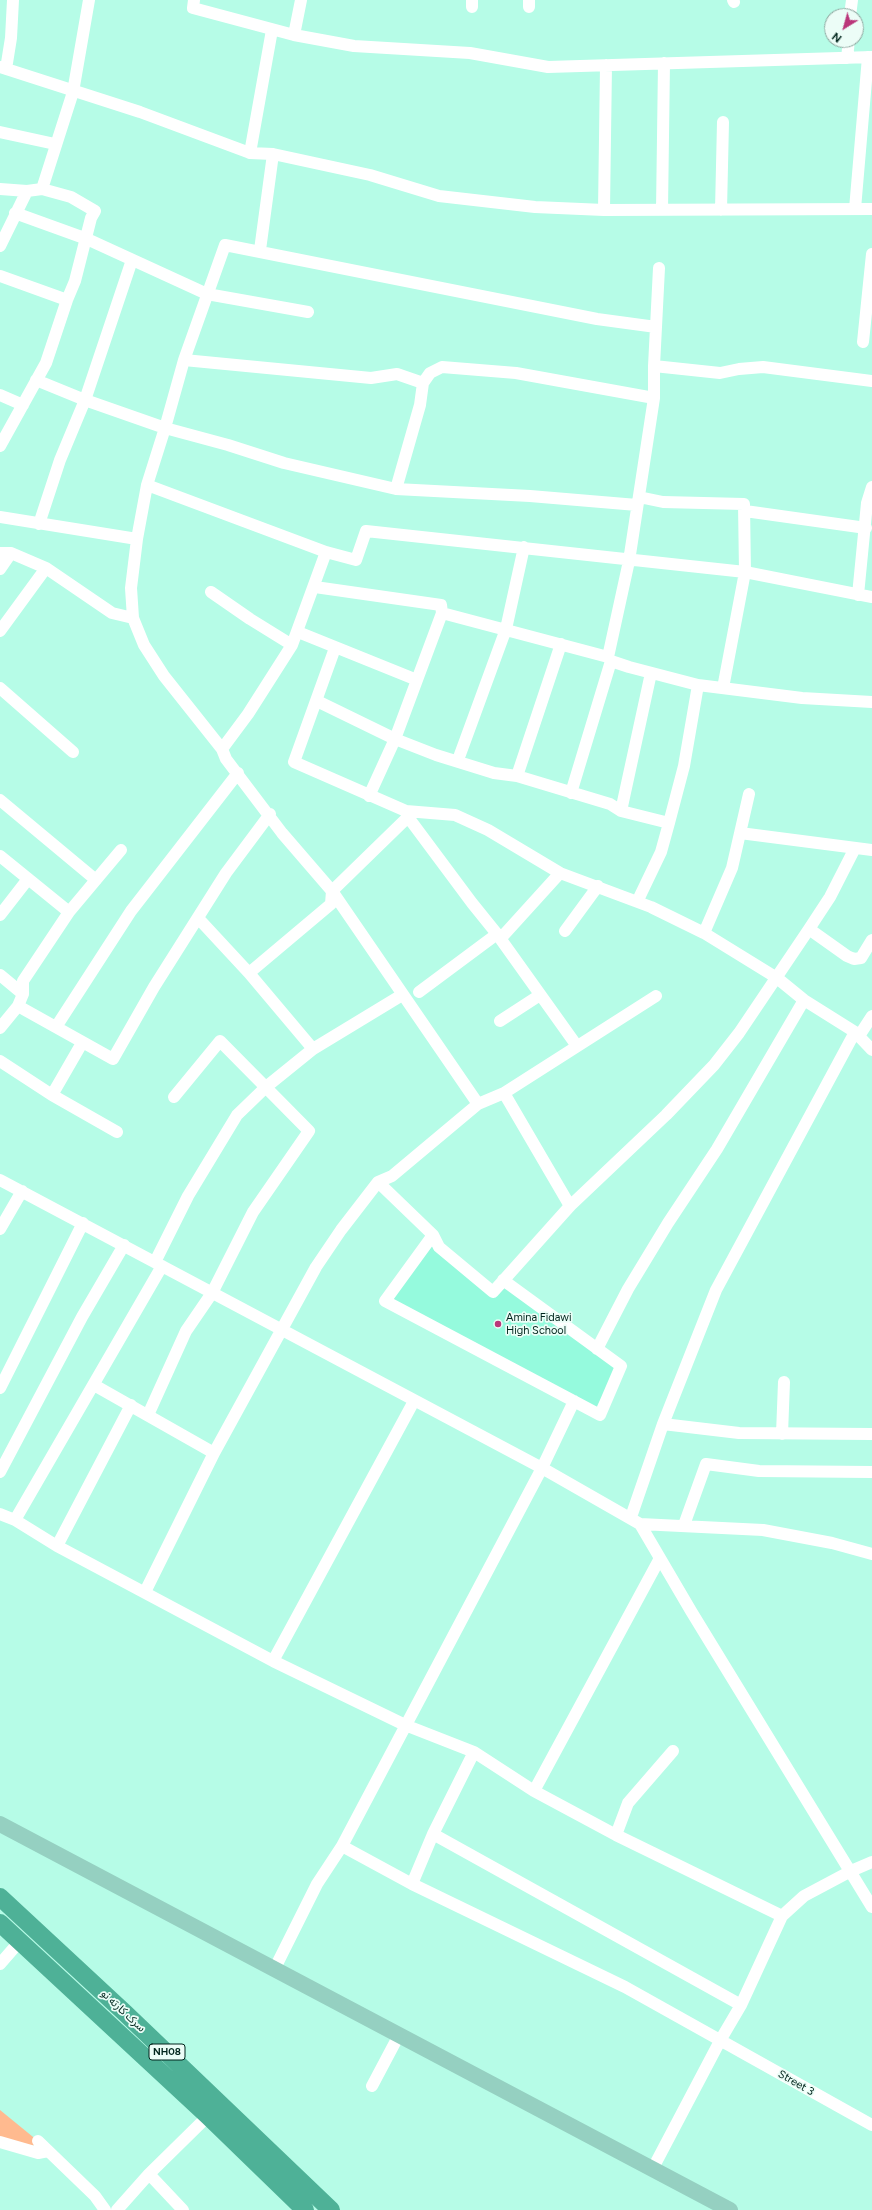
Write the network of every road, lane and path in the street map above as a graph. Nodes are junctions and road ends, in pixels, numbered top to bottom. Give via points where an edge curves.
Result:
1 (13, 0) edge
2 (89, 0) edge
3 (194, 0) edge
4 (301, 0) edge
5 (272, 30) junction
6 (294, 35) junction
7 (848, 48) edge
8 (870, 57) edge
9 (847, 58) junction
10 (664, 63) junction
11 (606, 65) junction
12 (3, 68) edge
13 (73, 92) junction
14 (723, 122) dead end
15 (0, 132) edge
16 (54, 144) junction
17 (250, 153) junction
18 (273, 154) junction
19 (0, 189) edge
20 (42, 189) junction
21 (27, 192) junction
22 (855, 209) junction
23 (604, 210) junction
24 (662, 210) junction
25 (721, 210) junction
26 (872, 210) edge
27 (16, 213) junction
28 (87, 238) junction
29 (0, 246) edge
30 (260, 250) junction
31 (872, 254) edge
32 (132, 260) junction
33 (659, 268) dead end
34 (0, 276) edge
35 (207, 294) junction
36 (67, 300) junction
37 (308, 312) dead end
38 (656, 327) junction
39 (863, 342) dead end
40 (184, 360) junction
41 (654, 366) junction
42 (36, 380) junction
43 (872, 381) edge
44 (423, 383) junction
45 (0, 394) edge
46 (654, 398) junction
47 (85, 400) junction
48 (23, 405) junction
49 (165, 428) junction
50 (0, 446) edge
51 (146, 485) junction
52 (872, 487) edge
53 (396, 489) junction
54 (638, 501) junction
55 (745, 511) junction
56 (0, 517) edge
57 (39, 524) junction
58 (866, 528) junction
59 (137, 539) junction
60 (524, 547) junction
61 (326, 552) junction
62 (5, 553) edge
63 (629, 561) junction
64 (867, 565) edge
65 (46, 568) junction
66 (0, 570) edge
67 (745, 572) junction
68 (315, 587) junction
69 (211, 592) dead end
70 (858, 595) junction
71 (872, 597) edge
72 (442, 613) junction
73 (133, 618) junction
74 (506, 629) junction
75 (0, 631) edge
76 (298, 632) junction
77 (561, 644) junction
78 (292, 645) junction
79 (335, 648) junction
80 (610, 659) junction
81 (651, 673) junction
82 (417, 680) junction
83 (698, 685) junction
84 (0, 688) edge
85 (723, 688) junction
86 (318, 701) junction
87 (872, 702) edge
88 (395, 739) junction
89 (222, 749) junction
90 (73, 752) dead end
91 (458, 760) junction
92 (238, 773) junction
93 (517, 776) junction
94 (571, 793) junction
95 (749, 794) dead end
96 (369, 796) junction
97 (0, 800) edge
98 (621, 811) junction
99 (270, 814) junction
100 (407, 814) junction
101 (669, 823) junction
102 (740, 833) junction
103 (855, 848) junction
104 (120, 850) dead end
105 (872, 850) edge
106 (0, 856) edge
107 (560, 873) junction
108 (28, 879) junction
109 (96, 880) junction
110 (598, 886) junction
111 (332, 891) junction
112 (638, 900) junction
113 (69, 912) junction
114 (0, 915) edge
115 (198, 918) junction
116 (809, 929) junction
117 (565, 931) dead end
118 (704, 933) junction
119 (499, 936) junction
120 (872, 940) edge
121 (249, 973) junction
122 (0, 975) edge
123 (777, 978) junction
124 (418, 992) dead end
125 (23, 994) junction
126 (402, 994) junction
127 (540, 995) junction
128 (656, 996) dead end
129 (804, 1000) junction
130 (18, 1006) junction
131 (872, 1016) edge
132 (500, 1021) dead end
133 (56, 1027) junction
134 (0, 1028) edge
135 (857, 1034) junction
136 (82, 1043) junction
137 (577, 1046) junction
138 (313, 1049) junction
139 (872, 1050) edge
140 (0, 1061) edge
141 (266, 1087) junction
142 (504, 1093) junction
143 (52, 1095) junction
144 (174, 1097) dead end
145 (478, 1104) junction
146 (117, 1132) dead end
147 (0, 1180) edge
148 (378, 1182) junction
149 (22, 1191) junction
150 (570, 1206) junction
151 (83, 1223) junction
152 (0, 1229) edge
153 (433, 1235) junction
154 (124, 1245) junction
155 (159, 1264) junction
156 (503, 1280) junction
157 (212, 1292) junction
158 (283, 1329) junction
159 (598, 1349) junction
160 (784, 1382) dead end
161 (94, 1385) junction
162 (0, 1388) edge
163 (574, 1400) junction
164 (414, 1401) junction
165 (131, 1405) junction
166 (148, 1415) junction
167 (662, 1424) junction
168 (782, 1434) junction
169 (872, 1434) edge
170 (214, 1453) junction
171 (542, 1468) junction
172 (0, 1472) edge
173 (872, 1472) edge
174 (0, 1514) edge
175 (15, 1520) junction
176 (636, 1520) junction
177 (684, 1525) junction
178 (57, 1546) junction
179 (872, 1554) edge
180 (660, 1558) junction
181 (145, 1592) junction
182 (273, 1661) junction
183 (406, 1725) junction
184 (673, 1751) dead end
185 (474, 1752) junction
186 (534, 1791) junction
187 (0, 1824) edge
188 (433, 1834) junction
189 (616, 1835) junction
190 (342, 1846) junction
191 (872, 1862) edge
192 (851, 1871) junction
193 (412, 1884) junction
194 (0, 1897) edge
195 (872, 1907) edge
196 (782, 1916) junction
197 (0, 1923) edge
198 (20, 1941) junction
199 (0, 1964) edge
200 (275, 1968) junction
201 (741, 2005) junction
202 (399, 2035) junction
203 (721, 2039) junction
204 (372, 2086) dead end
205 (208, 2116) junction
206 (872, 2125) edge
207 (38, 2141) dead end
208 (0, 2142) edge
209 (48, 2151) junction
210 (652, 2170) junction
211 (149, 2174) junction
212 (105, 2210) edge
213 (116, 2210) edge
214 (183, 2210) edge
215 (305, 2210) edge
216 (332, 2210) edge
217 (730, 2210) edge

1 - 12 street via 11,38
2 - 13 street
3 - 5 street via 193,8
4 - 6 street
5 - 6 street
5 - 17 street
6 - 11 street via 354,46 470,53 548,67
7 - 9 street
8 - 9 street
8 - 22 street
9 - 10 street
10 - 11 street
10 - 24 street
11 - 23 street
12 - 13 street
13 - 16 street
13 - 17 street via 140,112
14 - 25 street
15 - 16 street
16 - 20 street
17 - 18 street
18 - 23 street via 370,175 439,196 535,207
18 - 30 street
19 - 21 street
20 - 21 street
20 - 28 street via 71,197 95,211
21 - 27 street
22 - 25 street
22 - 26 street
23 - 24 street
24 - 25 street
27 - 28 street
27 - 29 street
28 - 32 street
28 - 36 street via 75,282
30 - 35 street via 225,245
30 - 38 street via 589,318
31 - 39 street
32 - 35 street
32 - 47 street
33 - 38 street
34 - 36 street
35 - 37 street
35 - 40 street
36 - 42 street via 46,363
38 - 41 street
40 - 44 street via 371,378 397,374
40 - 49 street
41 - 43 street via 720,373 763,367
41 - 46 street
42 - 47 street
42 - 48 street
44 - 46 street via 430,373 442,367 516,373
44 - 53 street via 420,405
45 - 48 street
46 - 54 street
47 - 49 street
47 - 57 street via 60,460
48 - 50 street
49 - 51 street
49 - 53 street via 228,444 284,463
51 - 59 street
51 - 61 street
52 - 58 street via 867,503
53 - 54 street
54 - 55 street via 744,504
54 - 63 street
55 - 58 street
55 - 67 street
56 - 57 street
57 - 59 street
58 - 64 street
59 - 73 street via 132,588
60 - 61 street via 366,531 356,560
60 - 63 street
60 - 74 street
61 - 68 street
62 - 65 street
62 - 66 street
63 - 67 street
63 - 80 street
64 - 70 street
65 - 73 street via 112,613
65 - 75 street
67 - 70 street
67 - 85 street
68 - 72 street via 441,605
68 - 76 street
69 - 78 street via 250,620
70 - 71 street
72 - 74 street
72 - 82 street
73 - 89 street via 144,645 164,676
74 - 77 street
74 - 91 street
76 - 78 street
76 - 79 street
77 - 80 street
77 - 93 street
78 - 89 street via 248,714
79 - 82 street
79 - 86 street
80 - 81 street
80 - 94 street
81 - 83 street
81 - 98 street
82 - 88 street
83 - 85 street
83 - 101 street via 684,766
84 - 90 street
85 - 87 street via 802,698
86 - 88 street
86 - 96 street via 294,762
88 - 91 street via 436,755
88 - 96 street
89 - 92 street via 226,759
91 - 93 street via 494,773
92 - 99 street
92 - 133 street via 131,912
93 - 94 street
94 - 98 street via 610,804
95 - 102 street
96 - 100 street
97 - 109 street
98 - 101 street
99 - 111 street via 282,833
99 - 115 street via 226,873
100 - 107 street via 455,815 488,830
100 - 111 street
100 - 119 street
101 - 112 street via 661,852
102 - 103 street
102 - 118 street via 732,868
103 - 105 street
103 - 116 street
104 - 109 street
106 - 108 street
107 - 110 street
107 - 119 street
108 - 113 street
108 - 114 street
109 - 113 street
110 - 112 street
110 - 117 street
111 - 121 street via 331,904
111 - 126 street
112 - 118 street
113 - 125 street via 23,981
115 - 121 street
115 - 136 street via 154,987 113,1059
116 - 120 street via 854,959 861,958
116 - 123 street
118 - 123 street
119 - 124 street
119 - 127 street
121 - 138 street
122 - 125 street
123 - 129 street
123 - 150 street via 714,1065 666,1115
125 - 130 street
126 - 138 street
126 - 145 street
127 - 132 street
127 - 137 street
128 - 137 street
129 - 135 street
129 - 159 street via 721,1143 628,1289
130 - 133 street
130 - 134 street
131 - 135 street
133 - 136 street
135 - 139 street
135 - 167 street via 716,1290
136 - 143 street
137 - 142 street
138 - 141 street
140 - 143 street
141 - 144 street via 220,1041
141 - 155 street via 237,1115 215,1148 188,1196
141 - 157 street via 309,1131 253,1212
142 - 145 street
142 - 150 street
143 - 146 street
145 - 148 street via 392,1176
147 - 149 street
148 - 153 street
148 - 158 street via 316,1267
149 - 151 street
149 - 152 street
150 - 156 street
151 - 154 street
151 - 162 street
153 - 156 street via 439,1247 493,1292
153 - 163 street via 385,1301
154 - 155 street
154 - 172 street
155 - 157 street
155 - 161 street
156 - 159 street
157 - 158 street
157 - 166 street via 186,1331
158 - 164 street
158 - 170 street
159 - 163 street via 621,1366 600,1415
160 - 168 street
161 - 165 street
161 - 175 street
163 - 171 street
164 - 171 street
164 - 182 street
165 - 166 street
165 - 178 street
166 - 170 street
167 - 168 street via 739,1433
167 - 176 street
168 - 169 street
170 - 181 street
171 - 176 street
171 - 183 street
173 - 177 street via 759,1471 706,1464
174 - 175 street
175 - 178 street
176 - 177 street
176 - 180 street
177 - 179 street via 763,1530 832,1542
178 - 181 street
180 - 186 street
180 - 192 street
181 - 182 street
182 - 183 street
183 - 185 street
183 - 190 street
184 - 189 street via 628,1804
185 - 186 street
185 - 188 street
186 - 189 street
187 - 200 main road
188 - 193 street
188 - 201 street
189 - 196 street
190 - 193 street, Street 3
190 - 200 street via 317,1884
191 - 192 street
192 - 195 street
192 - 196 street via 804,1896
193 - 203 street, Street 3 via 625,1987
194 - 216 highway, سرک کارته نو / NH08 via 154,2039
196 - 201 street
197 - 198 highway, سرک کارته نو / NH08
198 - 199 street
198 - 205 highway, سرک کارته نو / NH08
200 - 202 main road
201 - 203 street
202 - 204 street
202 - 210 main road
203 - 206 street, Street 3
203 - 210 street
205 - 211 street
205 - 215 highway, سرک کارته نو / NH08
207 - 209 street
208 - 209 street via 38,2153
209 - 212 street via 95,2196
210 - 217 main road
211 - 213 street
211 - 214 street

